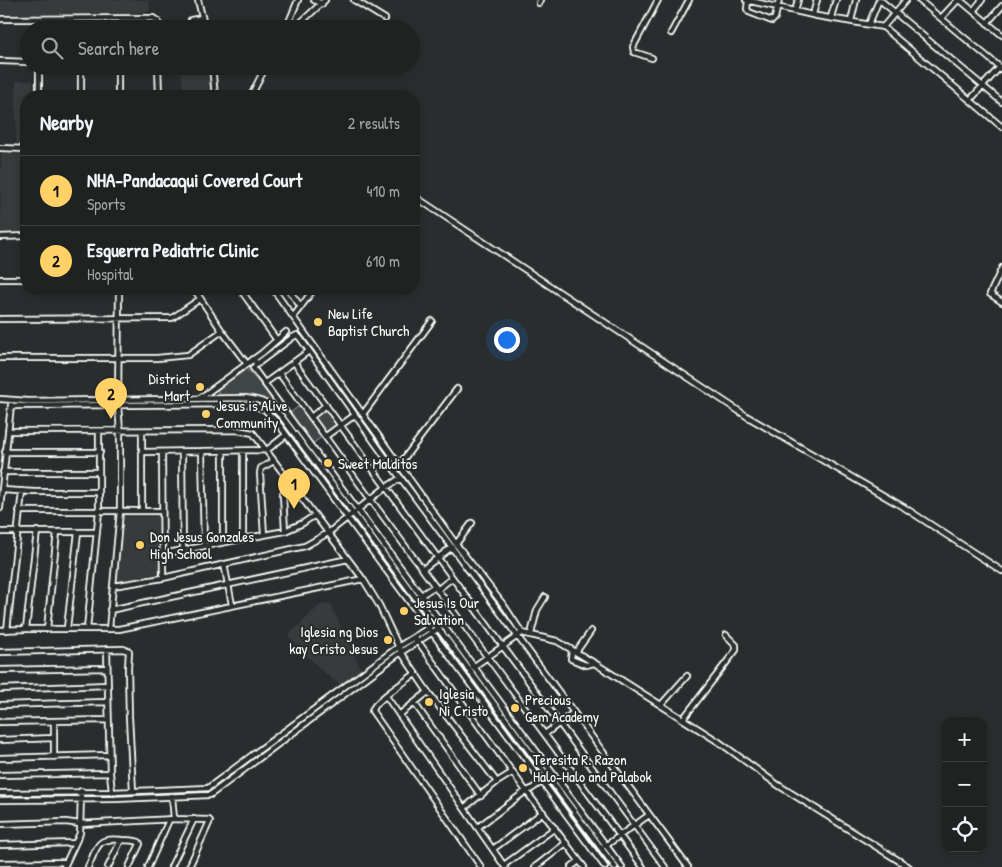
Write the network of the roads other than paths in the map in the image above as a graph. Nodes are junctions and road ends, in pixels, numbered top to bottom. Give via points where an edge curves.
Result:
1 (198, 0) edge
2 (289, 0) edge
3 (314, 0) edge
4 (354, 0) edge
5 (658, 0) edge
6 (689, 0) edge
7 (747, 0) edge
8 (779, 0) edge
9 (798, 0) edge
10 (816, 0) edge
11 (836, 0) edge
12 (856, 0) edge
13 (879, 0) edge
14 (906, 0) edge
15 (919, 0) edge
16 (959, 0) edge
17 (982, 0) edge
18 (297, 2) edge
19 (324, 2) edge
20 (1002, 6) edge
21 (778, 7) junction
22 (795, 11) junction
23 (973, 11) junction
24 (896, 12) junction
25 (813, 14) junction
26 (831, 17) junction
27 (202, 18) joint
28 (941, 18) junction
29 (0, 19) edge
30 (39, 19) joint
31 (290, 19) edge
32 (385, 19) dead end
33 (156, 20) edge
34 (190, 20) dead end
35 (305, 20) edge
36 (851, 21) junction
37 (987, 23) junction
38 (869, 24) junction
39 (883, 28) junction
40 (671, 33) dead end
41 (1002, 35) edge
42 (652, 58) dead end
43 (0, 61) edge
44 (20, 62) edge
45 (1001, 68) edge
46 (39, 75) edge
47 (81, 75) edge
48 (118, 75) edge
49 (158, 75) edge
50 (213, 75) edge
51 (262, 75) edge
52 (983, 86) junction
53 (39, 90) edge
54 (81, 90) edge
55 (118, 90) edge
56 (158, 90) edge
57 (214, 90) edge
58 (254, 90) edge
59 (970, 100) junction
60 (1002, 102) edge
61 (1002, 127) edge
62 (0, 148) edge
63 (20, 149) edge
64 (420, 200) edge
65 (20, 236) edge
66 (0, 237) edge
67 (1002, 268) edge
68 (0, 279) edge
69 (20, 279) edge
70 (118, 295) edge
71 (198, 295) edge
72 (244, 295) edge
73 (278, 295) edge
74 (292, 295) edge
75 (310, 295) edge
76 (200, 299) junction
77 (1002, 302) edge
78 (301, 307) junction
79 (294, 317) junction
80 (118, 318) junction
81 (0, 319) edge
82 (432, 321) dead end
83 (222, 330) junction
84 (286, 332) dead end
85 (276, 339) junction
86 (310, 351) junction
87 (0, 358) edge
88 (119, 358) junction
89 (253, 359) junction
90 (294, 362) junction
91 (247, 364) junction
92 (257, 364) junction
93 (279, 373) junction
94 (265, 384) junction
95 (212, 388) junction
96 (456, 389) dead end
97 (198, 398) junction
98 (183, 399) junction
99 (218, 399) junction
100 (0, 400) edge
101 (118, 400) junction
102 (11, 403) junction
103 (28, 403) junction
104 (118, 405) junction
105 (183, 405) junction
106 (218, 405) junction
107 (326, 405) junction
108 (363, 414) junction
109 (355, 415) junction
110 (311, 417) junction
111 (340, 426) junction
112 (8, 431) junction
113 (120, 431) junction
114 (142, 431) junction
115 (99, 432) junction
116 (286, 435) junction
117 (326, 436) junction
118 (267, 450) junction
119 (202, 451) junction
120 (223, 451) junction
121 (243, 451) junction
122 (5, 452) junction
123 (100, 452) junction
124 (142, 452) junction
125 (162, 452) junction
126 (182, 452) junction
127 (274, 461) junction
128 (399, 465) junction
129 (4, 472) junction
130 (99, 472) junction
131 (401, 478) junction
132 (292, 485) junction
133 (385, 488) junction
134 (2, 490) junction
135 (22, 491) junction
136 (100, 492) junction
137 (371, 500) junction
138 (0, 508) edge
139 (358, 510) junction
140 (19, 511) junction
141 (99, 511) junction
142 (120, 511) junction
143 (142, 511) junction
144 (161, 511) junction
145 (353, 514) junction
146 (314, 515) junction
147 (347, 518) junction
148 (472, 523) dead end
149 (17, 531) junction
150 (36, 531) junction
151 (285, 531) junction
152 (0, 532) edge
153 (57, 532) junction
154 (78, 532) junction
155 (97, 532) junction
156 (328, 533) junction
157 (264, 535) junction
158 (244, 539) junction
159 (224, 542) junction
160 (454, 545) junction
161 (204, 546) junction
162 (183, 551) junction
163 (162, 554) junction
164 (437, 558) junction
165 (348, 559) junction
166 (224, 564) junction
167 (423, 568) junction
168 (1002, 571) edge
169 (163, 578) junction
170 (452, 578) junction
171 (363, 579) junction
172 (228, 585) junction
173 (113, 586) junction
174 (436, 588) junction
175 (421, 595) junction
176 (545, 596) dead end
177 (232, 605) junction
178 (110, 610) junction
179 (435, 623) junction
180 (67, 628) junction
181 (87, 628) junction
182 (428, 628) junction
183 (438, 628) junction
184 (26, 629) junction
185 (47, 629) junction
186 (109, 629) junction
187 (0, 630) edge
188 (6, 630) junction
189 (591, 631) dead end
190 (432, 633) junction
191 (520, 634) junction
192 (531, 634) junction
193 (726, 635) dead end
194 (414, 638) junction
195 (418, 642) junction
196 (503, 646) junction
197 (398, 647) junction
198 (107, 649) junction
199 (574, 651) junction
200 (0, 652) edge
201 (401, 652) junction
202 (488, 657) junction
203 (594, 663) junction
204 (473, 667) junction
205 (107, 668) junction
206 (0, 670) edge
207 (416, 674) junction
208 (687, 676) dead end
209 (108, 685) junction
210 (0, 689) edge
211 (428, 692) junction
212 (386, 696) junction
213 (108, 702) junction
214 (415, 704) junction
215 (0, 705) edge
216 (661, 705) junction
217 (574, 713) junction
218 (398, 715) junction
219 (683, 719) junction
220 (108, 720) junction
221 (54, 721) junction
222 (0, 722) edge
223 (560, 723) junction
224 (545, 734) junction
225 (54, 738) junction
226 (0, 740) edge
227 (259, 751) junction
228 (109, 755) junction
229 (262, 756) junction
230 (54, 757) junction
231 (0, 758) edge
232 (513, 772) junction
233 (110, 773) junction
234 (0, 775) edge
235 (548, 776) junction
236 (497, 782) junction
237 (542, 782) junction
238 (171, 790) junction
239 (133, 791) junction
240 (526, 791) junction
241 (81, 792) junction
242 (112, 792) junction
243 (0, 793) edge
244 (481, 796) junction
245 (172, 797) junction
246 (82, 799) junction
247 (0, 800) edge
248 (464, 808) junction
249 (543, 812) junction
250 (649, 815) junction
251 (194, 819) junction
252 (171, 820) junction
253 (0, 824) edge
254 (80, 824) junction
255 (635, 825) junction
256 (478, 826) junction
257 (555, 828) junction
258 (620, 836) junction
259 (121, 840) junction
260 (75, 843) junction
261 (566, 843) junction
262 (606, 844) junction
263 (0, 845) edge
264 (493, 849) junction
265 (602, 849) junction
266 (579, 860) junction
267 (610, 860) junction
268 (0, 863) edge
269 (65, 864) edge
270 (505, 866) edge
271 (88, 867) edge
272 (108, 867) edge
273 (129, 867) edge
274 (148, 867) edge
275 (171, 867) edge
276 (190, 867) edge
277 (481, 867) edge
278 (535, 867) edge
279 (571, 867) edge
280 (584, 867) edge
281 (604, 867) edge
282 (615, 867) edge
283 (622, 867) edge
284 (643, 867) edge
285 (665, 867) edge
286 (688, 867) edge
287 (909, 867) edge

1 - 27 street
2 - 18 street
3 - 19 street
4 - 32 street
5 - 42 street via 633,47 634,52
6 - 40 street
7 - 21 street
7 - 21 street via 749,12 772,20 776,18
8 - 21 street
9 - 22 street
10 - 25 street
11 - 26 street
12 - 36 street
13 - 24 street
13 - 38 street
14 - 24 street
15 - 28 street
16 - 23 street
16 - 28 street
17 - 23 street
18 - 31 street
19 - 35 street
20 - 37 street
21 - 22 street
22 - 25 street
23 - 37 street
24 - 39 street
24 - 52 street
25 - 26 street
26 - 36 street
27 - 34 street
28 - 45 street
29 - 30 street
30 - 33 street
36 - 38 street
37 - 41 street
38 - 39 street
39 - 59 street
43 - 44 street
45 - 52 street
46 - 53 street
47 - 54 street
48 - 55 street
49 - 56 street
50 - 57 street
51 - 58 street
52 - 59 street
52 - 60 street
59 - 61 street
62 - 63 street
64 - 168 street via 748,417 906,508
65 - 66 street
67 - 77 street via 990,294
68 - 69 street
70 - 80 street
71 - 76 street
72 - 85 street
73 - 79 street
74 - 78 street
75 - 78 street
76 - 80 street via 172,318
76 - 83 street
78 - 79 street
79 - 108 street
80 - 81 street
80 - 88 street
82 - 108 street
83 - 88 street via 188,355
83 - 91 street
84 - 85 street
85 - 89 street
86 - 90 street
86 - 92 street via 297,335
86 - 109 street
87 - 88 street
88 - 101 street
89 - 91 street
89 - 92 street
90 - 93 street
90 - 107 street
91 - 95 street
92 - 94 street via 254,370
93 - 94 street
93 - 110 street
94 - 139 street
95 - 97 street
95 - 99 street
96 - 128 street
97 - 98 street
97 - 99 street
98 - 101 street
98 - 105 street
99 - 106 street
99 - 145 street via 261,400 276,409
100 - 102 street
101 - 103 street
101 - 104 street
102 - 103 street
102 - 112 street
103 - 104 street
104 - 105 street
104 - 113 street
105 - 106 street
106 - 116 street via 248,404 264,409
107 - 110 street
107 - 111 street
108 - 128 street
109 - 111 street
109 - 131 street
110 - 117 street
111 - 117 street
111 - 133 street
112 - 115 street
112 - 122 street
113 - 114 street
113 - 115 street
113 - 142 street
114 - 118 street via 251,432
114 - 124 street
115 - 123 street
116 - 118 street
116 - 147 street
117 - 137 street
118 - 121 street
118 - 127 street
119 - 120 street
119 - 126 street
119 - 161 street
120 - 121 street
120 - 159 street
121 - 158 street
122 - 123 street
122 - 129 street
123 - 130 street
124 - 125 street
124 - 143 street
125 - 126 street
125 - 144 street
126 - 162 street
127 - 132 street
127 - 157 street via 261,468 260,473
128 - 160 street
129 - 130 street
129 - 134 street
130 - 136 street
131 - 133 street
131 - 160 street
132 - 146 street
132 - 151 street via 282,495
133 - 137 street
133 - 164 street
134 - 135 street
134 - 138 street
135 - 136 street
135 - 140 street
136 - 141 street
137 - 139 street
137 - 167 street
139 - 145 street
139 - 175 street
140 - 141 street
140 - 149 street
141 - 142 street
141 - 155 street
142 - 143 street
142 - 173 street
143 - 144 street
144 - 163 street
145 - 147 street
145 - 179 street
146 - 151 street
146 - 156 street
147 - 156 street
147 - 182 street
148 - 160 street
149 - 150 street
149 - 152 street
149 - 188 street
150 - 153 street
150 - 184 street
151 - 157 street
153 - 154 street
153 - 185 street
154 - 155 street
154 - 180 street
155 - 181 street
156 - 165 street
156 - 166 street via 304,546
157 - 158 street
158 - 159 street
159 - 161 street
160 - 164 street
160 - 191 street
161 - 162 street
162 - 163 street
163 - 169 street
164 - 167 street
164 - 170 street
165 - 171 street
165 - 172 street
166 - 169 street
166 - 172 street
167 - 174 street
169 - 173 street
170 - 174 street
170 - 196 street
171 - 177 street
171 - 197 street
172 - 177 street
172 - 178 street
173 - 178 street
174 - 175 street
174 - 202 street
175 - 204 street
176 - 192 street via 537,610
177 - 186 street via 130,628
178 - 186 street
179 - 182 street
179 - 183 street
180 - 181 street
180 - 185 street
181 - 186 street
182 - 190 street
182 - 194 street
183 - 190 street
183 - 235 street
184 - 185 street
184 - 188 street
187 - 188 street
189 - 199 street
190 - 195 street
190 - 237 street
191 - 192 street
191 - 196 street
191 - 217 street
192 - 199 street via 557,641
193 - 219 street via 736,645 736,650
194 - 195 street
194 - 197 street
195 - 201 street
195 - 232 street
196 - 202 street
196 - 223 street
197 - 201 street
197 - 227 street
198 - 200 street
198 - 205 street
198 - 239 street via 130,652 128,707
199 - 203 street
199 - 203 street via 571,659 586,665
201 - 207 street
201 - 229 street
202 - 204 street
202 - 224 street
203 - 216 street
204 - 262 street
205 - 206 street
205 - 209 street
207 - 211 street
207 - 212 street
208 - 216 street
209 - 210 street
209 - 213 street
211 - 214 street
211 - 236 street
212 - 218 street
212 - 277 street via 373,707 374,714
213 - 215 street
213 - 220 street
214 - 218 street
214 - 244 street
216 - 219 street
217 - 223 street
217 - 250 street
218 - 248 street
219 - 287 street via 778,785
220 - 221 street
220 - 228 street
221 - 222 street
221 - 225 street
223 - 224 street
223 - 255 street
224 - 258 street
225 - 226 street
225 - 230 street
227 - 229 street
227 - 238 street via 212,786
228 - 230 street
228 - 233 street
229 - 245 street via 210,795
230 - 231 street
232 - 236 street
232 - 240 street
233 - 234 street
233 - 242 street
235 - 237 street
235 - 265 street
236 - 244 street
237 - 240 street
237 - 281 street
238 - 239 street
238 - 245 street
239 - 242 street
240 - 249 street
240 - 256 street
241 - 242 street
241 - 243 street
241 - 246 street
244 - 248 street
245 - 246 street
245 - 252 street
246 - 247 street
246 - 254 street
248 - 256 street
249 - 257 street
249 - 264 street
250 - 255 street
250 - 286 street
251 - 252 street
251 - 275 street
251 - 276 street via 210,821
252 - 254 street
252 - 274 street
253 - 254 street
254 - 260 street
255 - 258 street
255 - 285 street
256 - 264 street
257 - 261 street
257 - 270 street
258 - 262 street
258 - 284 street
259 - 271 street via 111,838 102,841
259 - 272 street
259 - 273 street via 136,840 140,844
260 - 263 street
260 - 269 street
261 - 266 street
261 - 278 street
262 - 265 street
262 - 283 street
264 - 270 street
265 - 267 street
266 - 279 street
266 - 280 street
267 - 281 street
267 - 282 street
268 - 269 street

